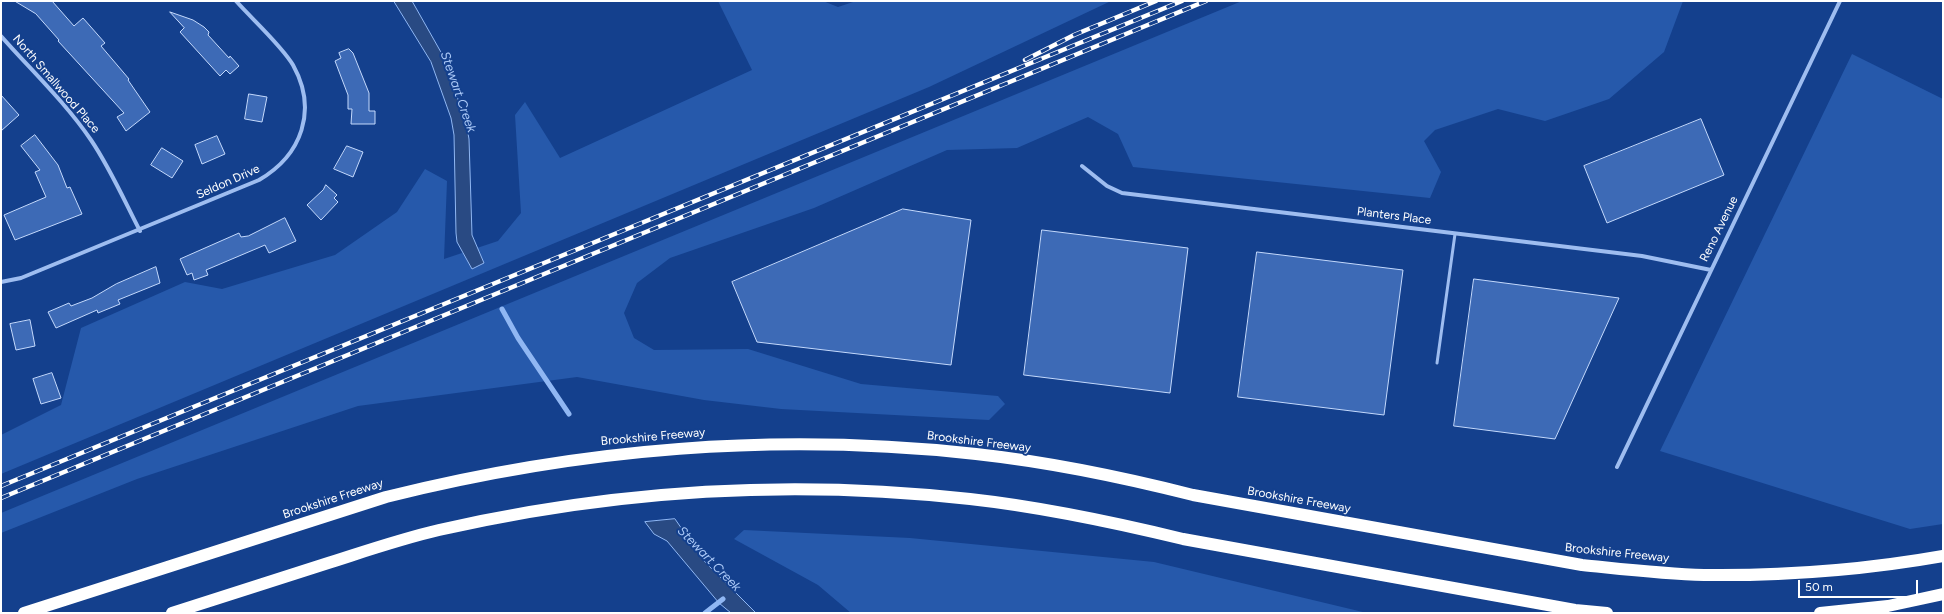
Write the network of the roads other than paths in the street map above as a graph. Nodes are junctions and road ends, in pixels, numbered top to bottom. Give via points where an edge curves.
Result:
1 (236, 1) edge
2 (1840, 1) edge
3 (1, 36) edge
4 (1082, 166) dead end
5 (140, 230) junction
6 (1455, 234) junction
7 (1711, 270) junction
8 (1, 282) edge
9 (1437, 363) dead end
10 (1617, 467) dead end
11 (1943, 556) edge
12 (1943, 594) edge
13 (24, 613) edge
14 (172, 613) edge
15 (1607, 613) edge
16 (1820, 613) edge

1 - 5 street, Seldon Drive via 292,64 300,81 304,95 304,114 293,152 269,175
2 - 7 street, Reno Avenue
3 - 5 street, North Smallwood Place via 63,104 90,138
4 - 6 street, Planters Place via 1107,186 1122,192
5 - 8 street, Seldon Drive via 21,278
6 - 7 street, Planters Place via 1642,256
6 - 9 lane
7 - 10 street, Reno Avenue
11 - 13 highway, Brookshire Freeway via 1843,570 1783,574 1702,575 1642,571 1582,565 1193,495 1059,466 977,454 894,447 728,445 638,451 563,460 428,486 386,497
12 - 16 highway via 1888,606
14 - 15 highway via 399,540 490,519 649,495 811,489 898,492 1051,510 1183,539 1576,610

